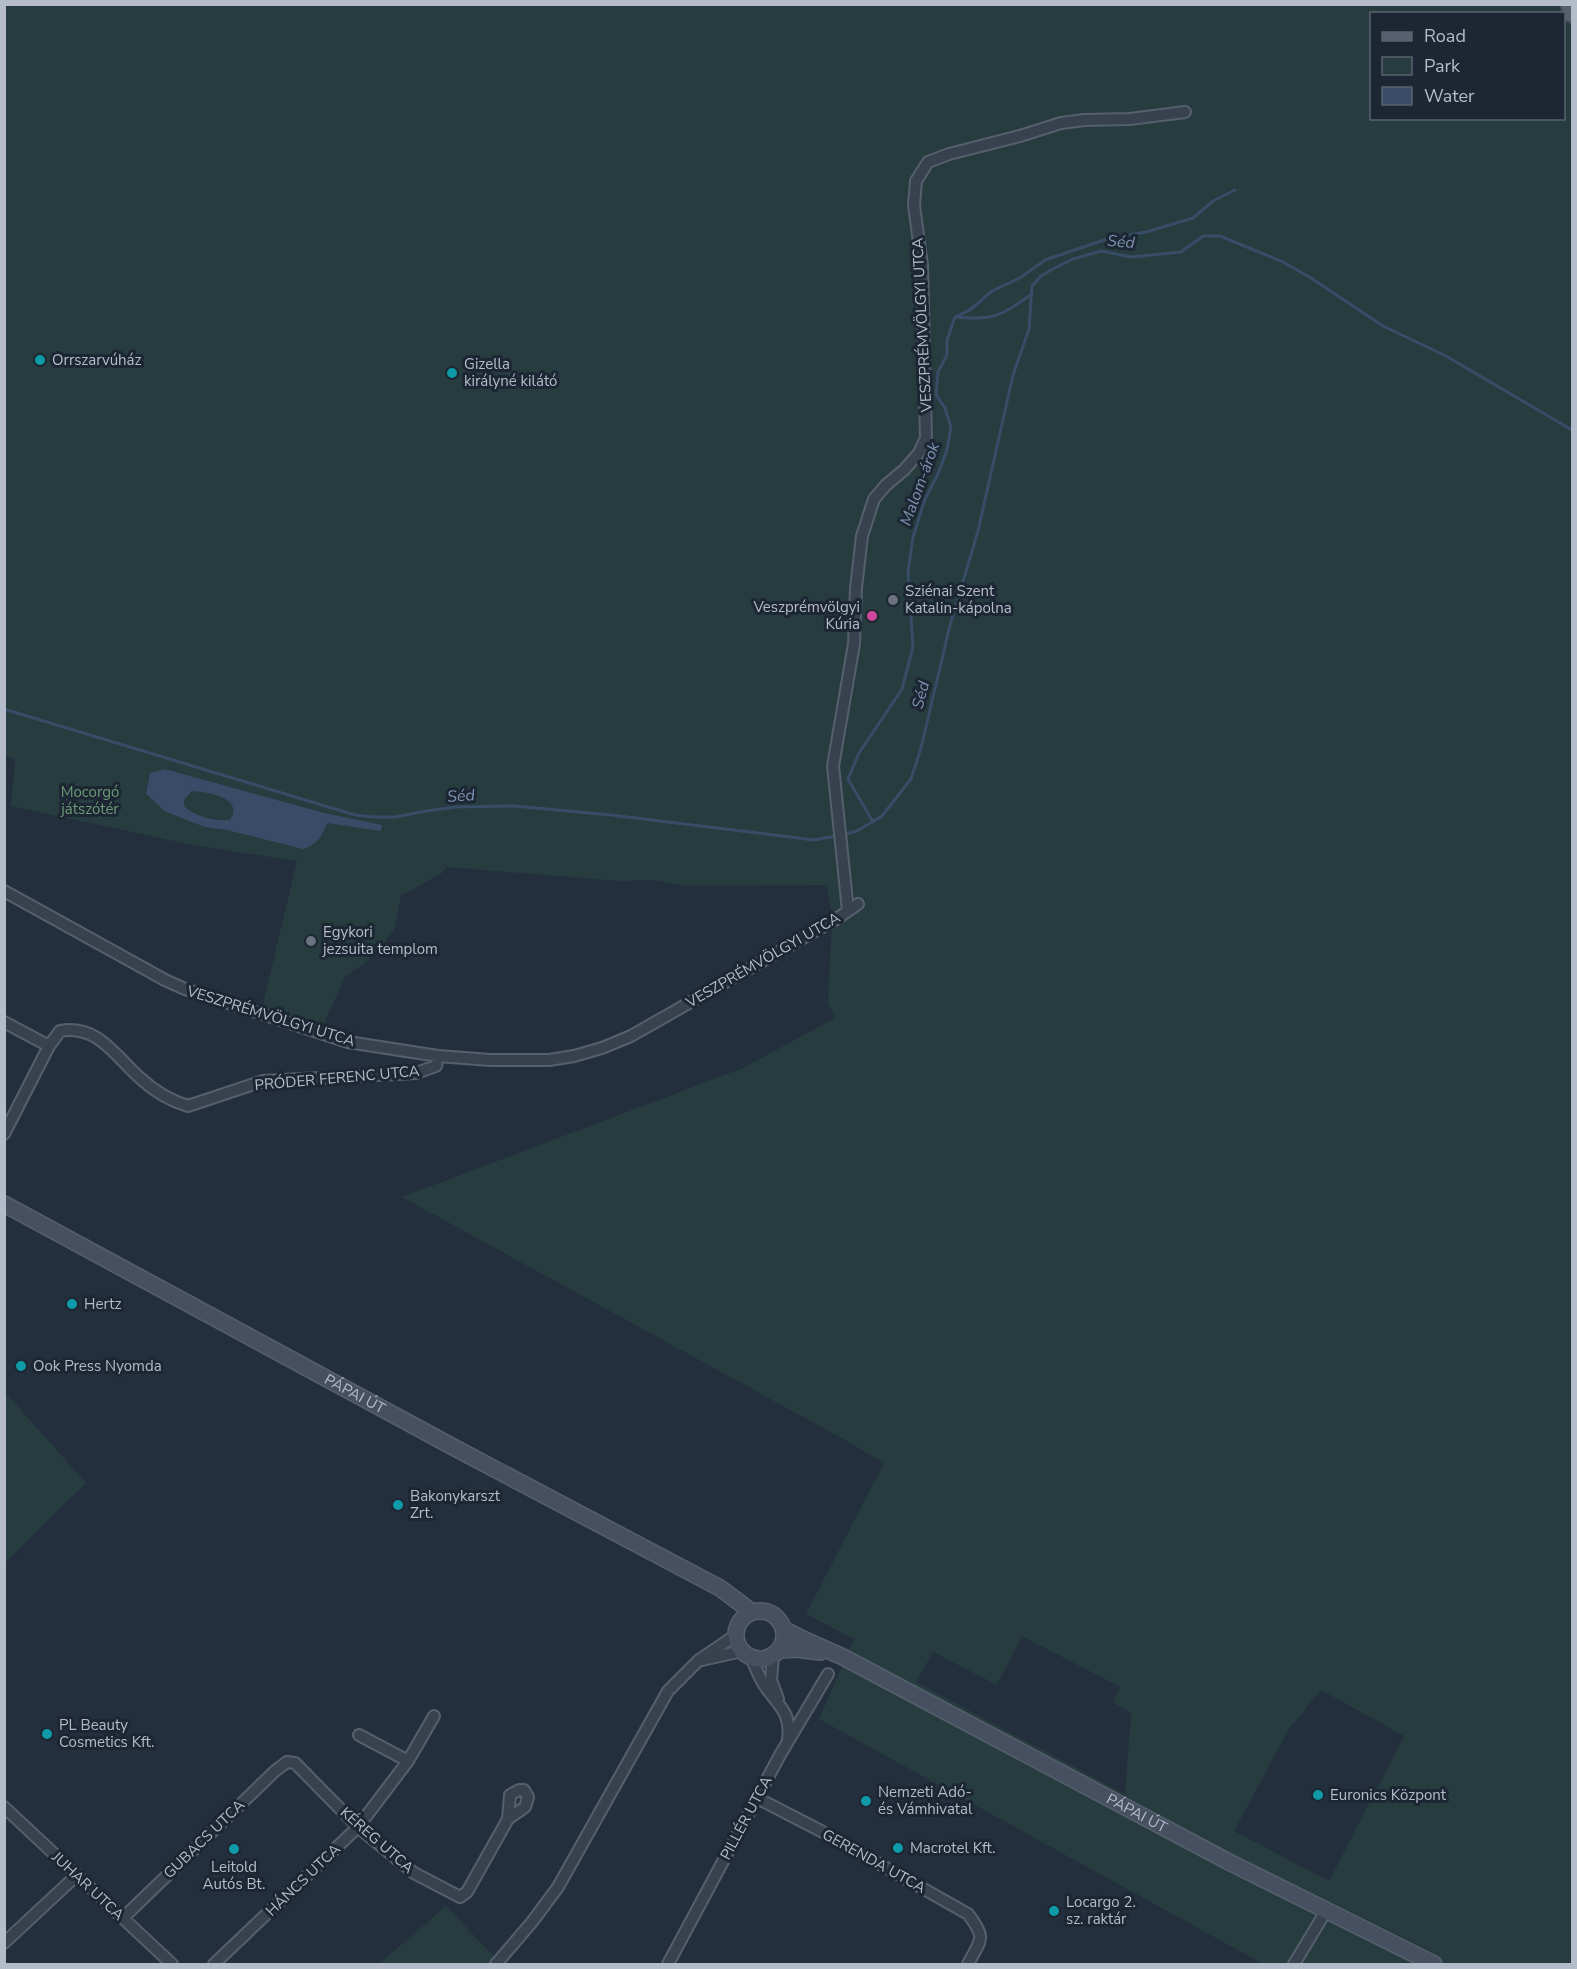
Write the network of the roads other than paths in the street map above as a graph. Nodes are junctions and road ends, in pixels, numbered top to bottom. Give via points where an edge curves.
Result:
1 (1569, 4) edge
2 (1572, 14) edge
3 (1185, 112) dead end
4 (4, 891) edge
5 (858, 904) dead end
6 (848, 911) junction
7 (4, 1022) edge
8 (50, 1046) junction
9 (438, 1056) junction
10 (4, 1106) edge
11 (16, 1112) junction
12 (4, 1134) edge
13 (4, 1204) edge
14 (706, 1582) junction
15 (752, 1612) junction
16 (783, 1629) junction
17 (737, 1630) junction
18 (777, 1653) junction
19 (747, 1655) junction
20 (843, 1657) junction
21 (699, 1660) junction
22 (828, 1674) dead end
23 (779, 1702) junction
24 (434, 1716) dead end
25 (359, 1735) dead end
26 (788, 1743) junction
27 (408, 1761) junction
28 (286, 1762) joint
29 (757, 1798) junction
30 (4, 1807) edge
31 (508, 1819) dead end
32 (358, 1827) junction
33 (77, 1875) junction
34 (1326, 1911) junction
35 (123, 1918) junction
36 (4, 1943) edge
37 (172, 1965) edge
38 (214, 1965) edge
39 (496, 1965) edge
40 (668, 1965) edge
41 (968, 1965) edge
42 (1294, 1965) edge
43 (1434, 1965) edge

1 - 2 main road
3 - 6 street, VESZPRÉMVÖLGYI UTCA via 1061,123 928,162 916,180 914,205 925,322 926,438 919,453 874,499 862,536 854,644 833,766
4 - 9 street, VESZPRÉMVÖLGYI UTCA via 185,989 348,1042
5 - 6 street, VESZPRÉMVÖLGYI UTCA
6 - 9 street, VESZPRÉMVÖLGYI UTCA via 632,1036 602,1048 549,1060
7 - 8 street
8 - 9 street, PRÓDER FERENC UTCA via 60,1031 87,1033 113,1049 146,1083 188,1106 263,1081 416,1073 436,1066
8 - 11 street
10 - 11 street
11 - 12 street
13 - 14 main road, PÁPAI ÚT
14 - 15 main road, PÁPAI ÚT
14 - 17 main road, PÁPAI ÚT via 732,1610
15 - 16 main road via 770,1613 778,1618
15 - 17 main road
16 - 18 main road via 784,1639
16 - 20 main road, PÁPAI ÚT
17 - 19 main road via 737,1643
17 - 21 street
18 - 19 main road via 766,1659
18 - 20 main road, PÁPAI ÚT via 796,1649
18 - 23 street via 771,1680
19 - 21 street
19 - 23 street
20 - 34 main road, PÁPAI ÚT
21 - 39 street via 668,1691 558,1887
22 - 26 street, PILLÉR UTCA
23 - 26 street via 789,1723
24 - 27 street, HÁNCS UTCA
25 - 27 street
26 - 29 street, PILLÉR UTCA
27 - 32 street, HÁNCS UTCA
28 - 32 street, KÉREG UTCA via 295,1763
28 - 35 street, GUBACS UTCA
29 - 40 street, PILLÉR UTCA
29 - 41 street, GERENDA UTCA via 968,1914 980,1928 979,1942
30 - 33 street, JUHAR UTCA
31 - 32 street, KÉREG UTCA via 467,1892 460,1897 414,1873
32 - 38 street, HÁNCS UTCA
33 - 35 street, JUHAR UTCA
33 - 36 street
34 - 42 street
34 - 43 main road, PÁPAI ÚT
35 - 37 street, JUHAR UTCA

